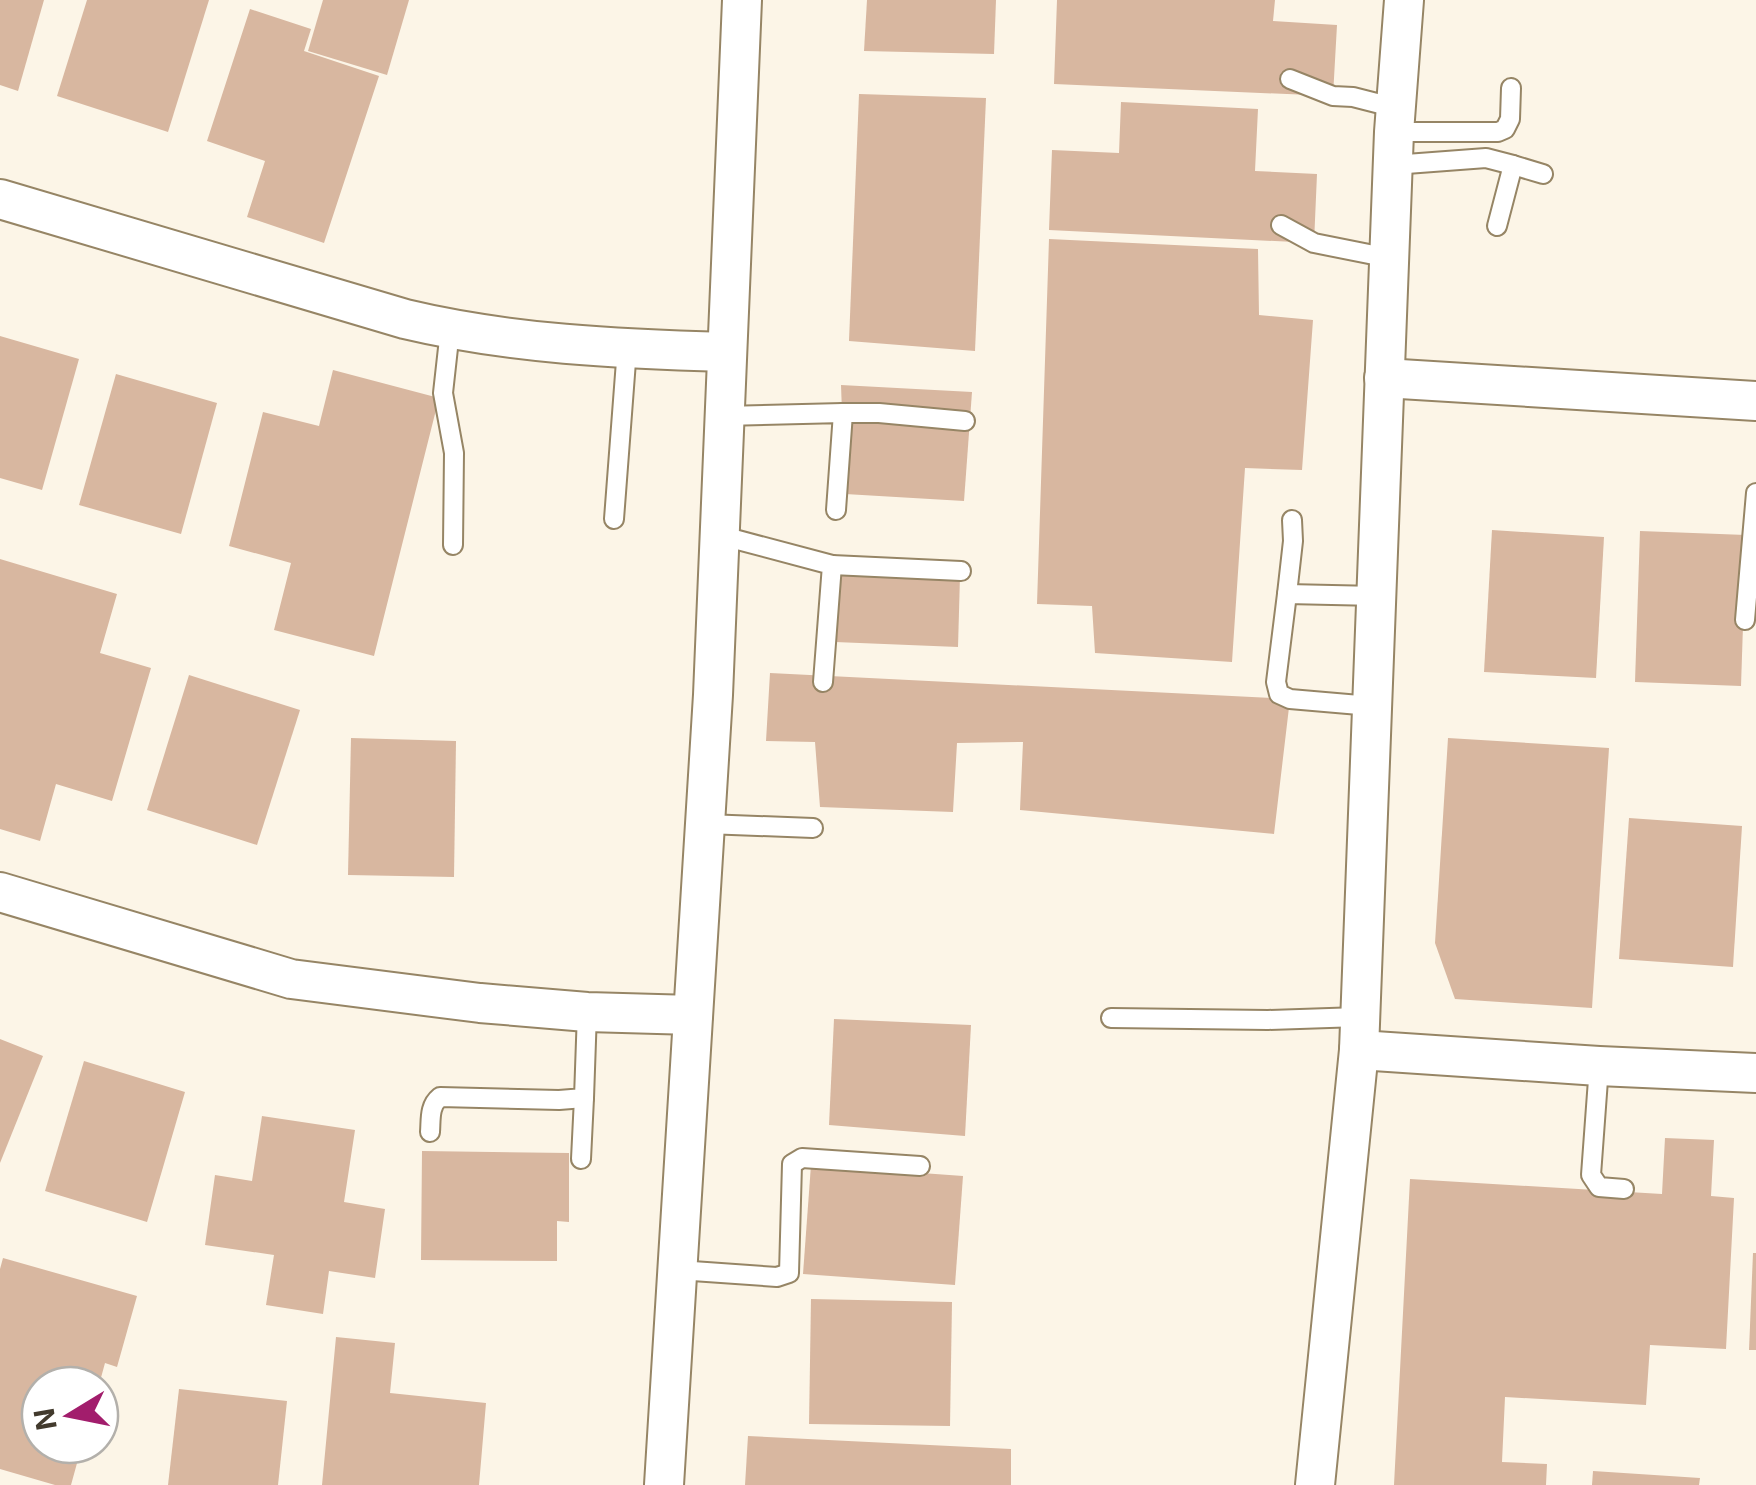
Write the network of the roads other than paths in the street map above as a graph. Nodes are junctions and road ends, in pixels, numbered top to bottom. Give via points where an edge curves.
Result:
1 (742, 0) edge
2 (1404, 0) edge
3 (1290, 79) dead end
4 (1511, 88) dead end
5 (1394, 135) junction
6 (1513, 165) junction
7 (1543, 174) dead end
8 (0, 199) edge
9 (1280, 225) dead end
10 (1497, 226) dead end
11 (1389, 258) junction
12 (450, 330) junction
13 (627, 348) junction
14 (726, 352) junction
15 (1384, 378) junction
16 (1756, 401) edge
17 (843, 413) junction
18 (723, 416) junction
19 (965, 422) dead end
20 (1756, 493) edge
21 (836, 510) dead end
22 (614, 519) dead end
23 (1292, 520) dead end
24 (719, 535) junction
25 (453, 545) dead end
26 (832, 565) junction
27 (961, 572) dead end
28 (1286, 594) junction
29 (1377, 596) junction
30 (1745, 620) dead end
31 (823, 682) dead end
32 (1371, 706) junction
33 (706, 824) junction
34 (813, 828) dead end
35 (0, 892) edge
36 (587, 1012) junction
37 (693, 1016) junction
38 (1110, 1018) dead end
39 (1359, 1033) junction
40 (1599, 1066) junction
41 (1756, 1073) edge
42 (584, 1098) junction
43 (430, 1132) dead end
44 (581, 1160) dead end
45 (920, 1166) dead end
46 (1624, 1188) dead end
47 (678, 1270) junction
48 (664, 1485) edge
49 (1315, 1485) edge

1 - 14 street
2 - 5 street
3 - 5 lane via 1352,97
4 - 5 lane via 1505,129
5 - 6 lane
5 - 11 street
6 - 7 lane
6 - 10 lane
8 - 12 street
9 - 11 lane via 1314,243
11 - 15 street
12 - 13 street
12 - 25 lane via 443,393 454,453
13 - 14 street
13 - 22 lane
14 - 18 street
15 - 16 street
15 - 29 street
17 - 18 lane
17 - 19 lane
17 - 21 lane
18 - 24 street
20 - 30 lane
23 - 28 lane
24 - 26 lane
24 - 33 street
26 - 27 lane
26 - 31 lane
28 - 29 lane
28 - 32 lane via 1279,694
29 - 32 street
32 - 39 street
33 - 34 lane
33 - 37 street
35 - 36 street via 290,979
36 - 37 street
36 - 42 lane
37 - 47 street
38 - 39 lane via 1268,1020
39 - 40 street
39 - 49 street
40 - 41 street
40 - 46 lane via 1591,1175 1599,1188
42 - 43 lane via 440,1097 433,1102
42 - 44 lane
45 - 47 lane via 802,1158 792,1164 788,1273
47 - 48 street

